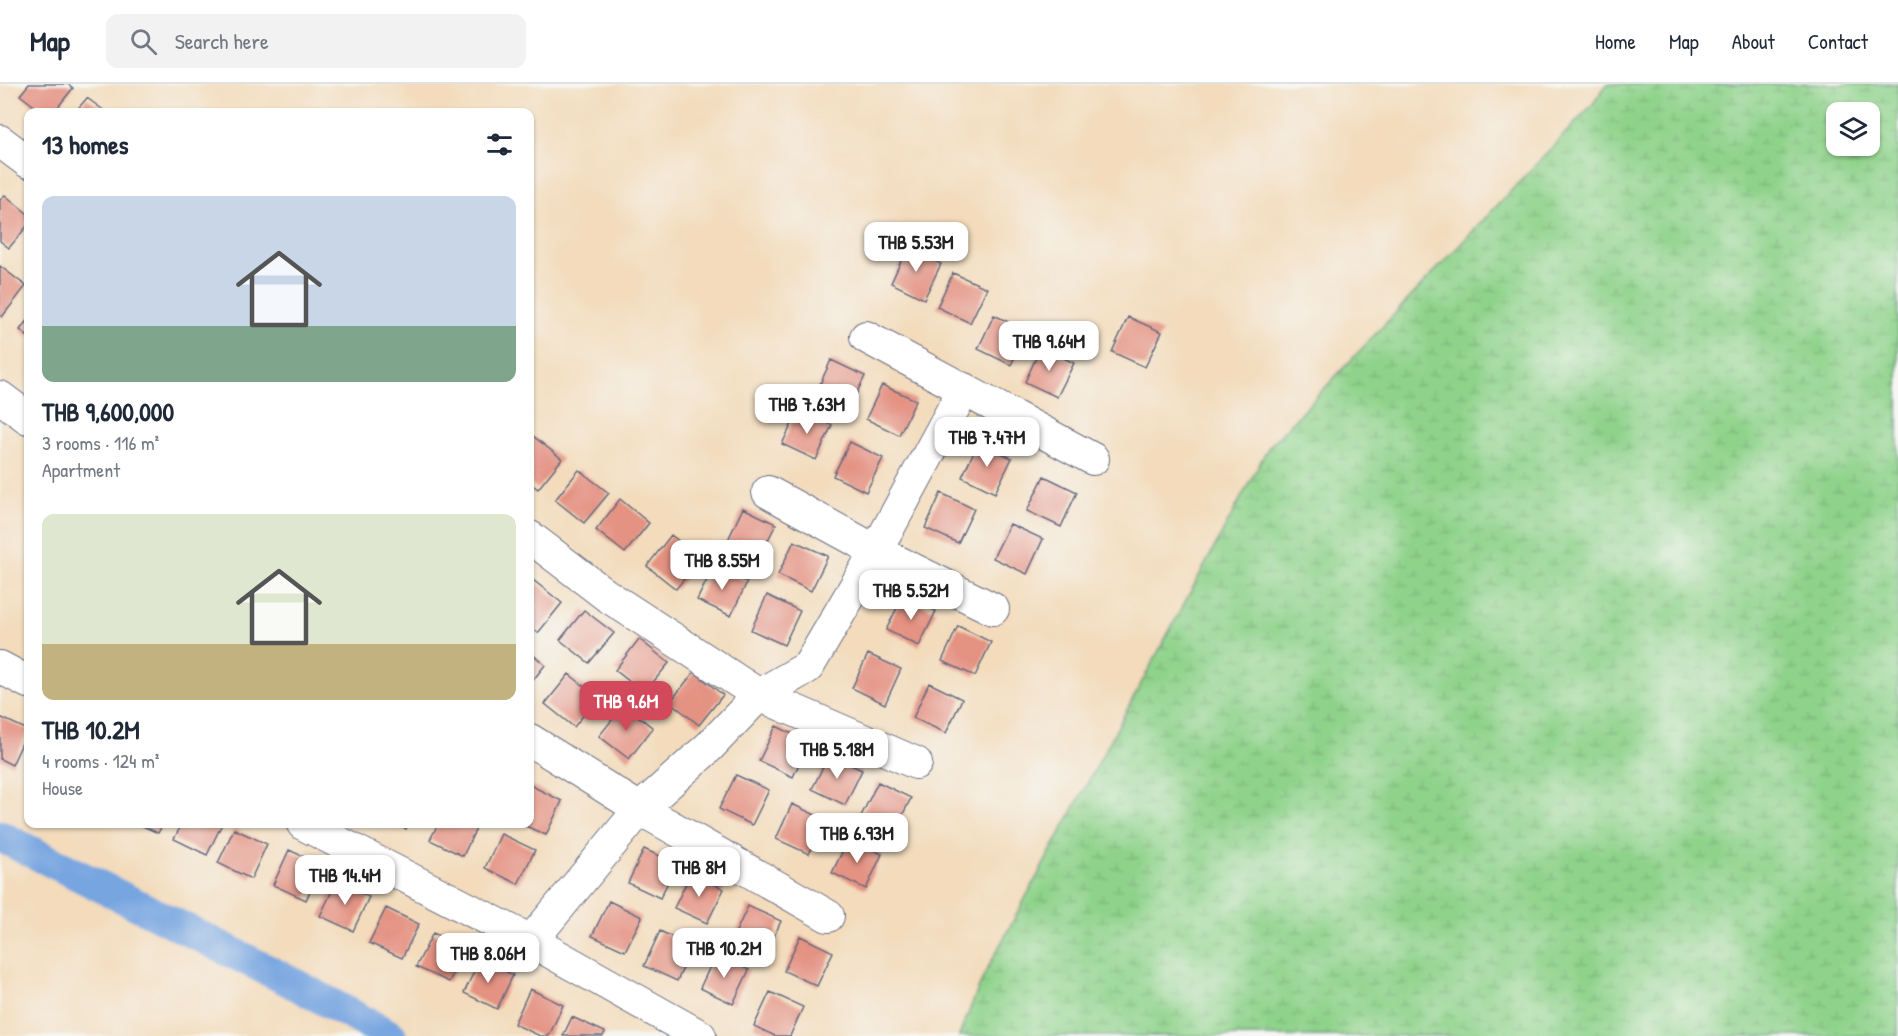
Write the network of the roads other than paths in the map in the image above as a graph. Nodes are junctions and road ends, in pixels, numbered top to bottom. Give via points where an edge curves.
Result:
1 (0, 141) edge
2 (24, 159) edge
3 (866, 337) dead end
4 (964, 389) junction
5 (0, 396) edge
6 (24, 414) edge
7 (1093, 459) dead end
8 (768, 492) dead end
9 (534, 540) edge
10 (876, 551) junction
11 (993, 609) dead end
12 (0, 667) edge
13 (24, 680) edge
14 (759, 696) junction
15 (534, 743) edge
16 (916, 763) dead end
17 (640, 809) junction
18 (311, 828) edge
19 (828, 916) dead end
20 (531, 941) junction
21 (700, 1036) edge

1 - 2 street
3 - 4 street
4 - 7 street
4 - 10 street
5 - 6 street
8 - 10 street
9 - 14 street via 606,595
10 - 11 street
10 - 14 street via 808,667
12 - 13 street
14 - 16 street
14 - 17 street
15 - 17 street
17 - 19 street
17 - 20 street
18 - 20 street
20 - 21 street

